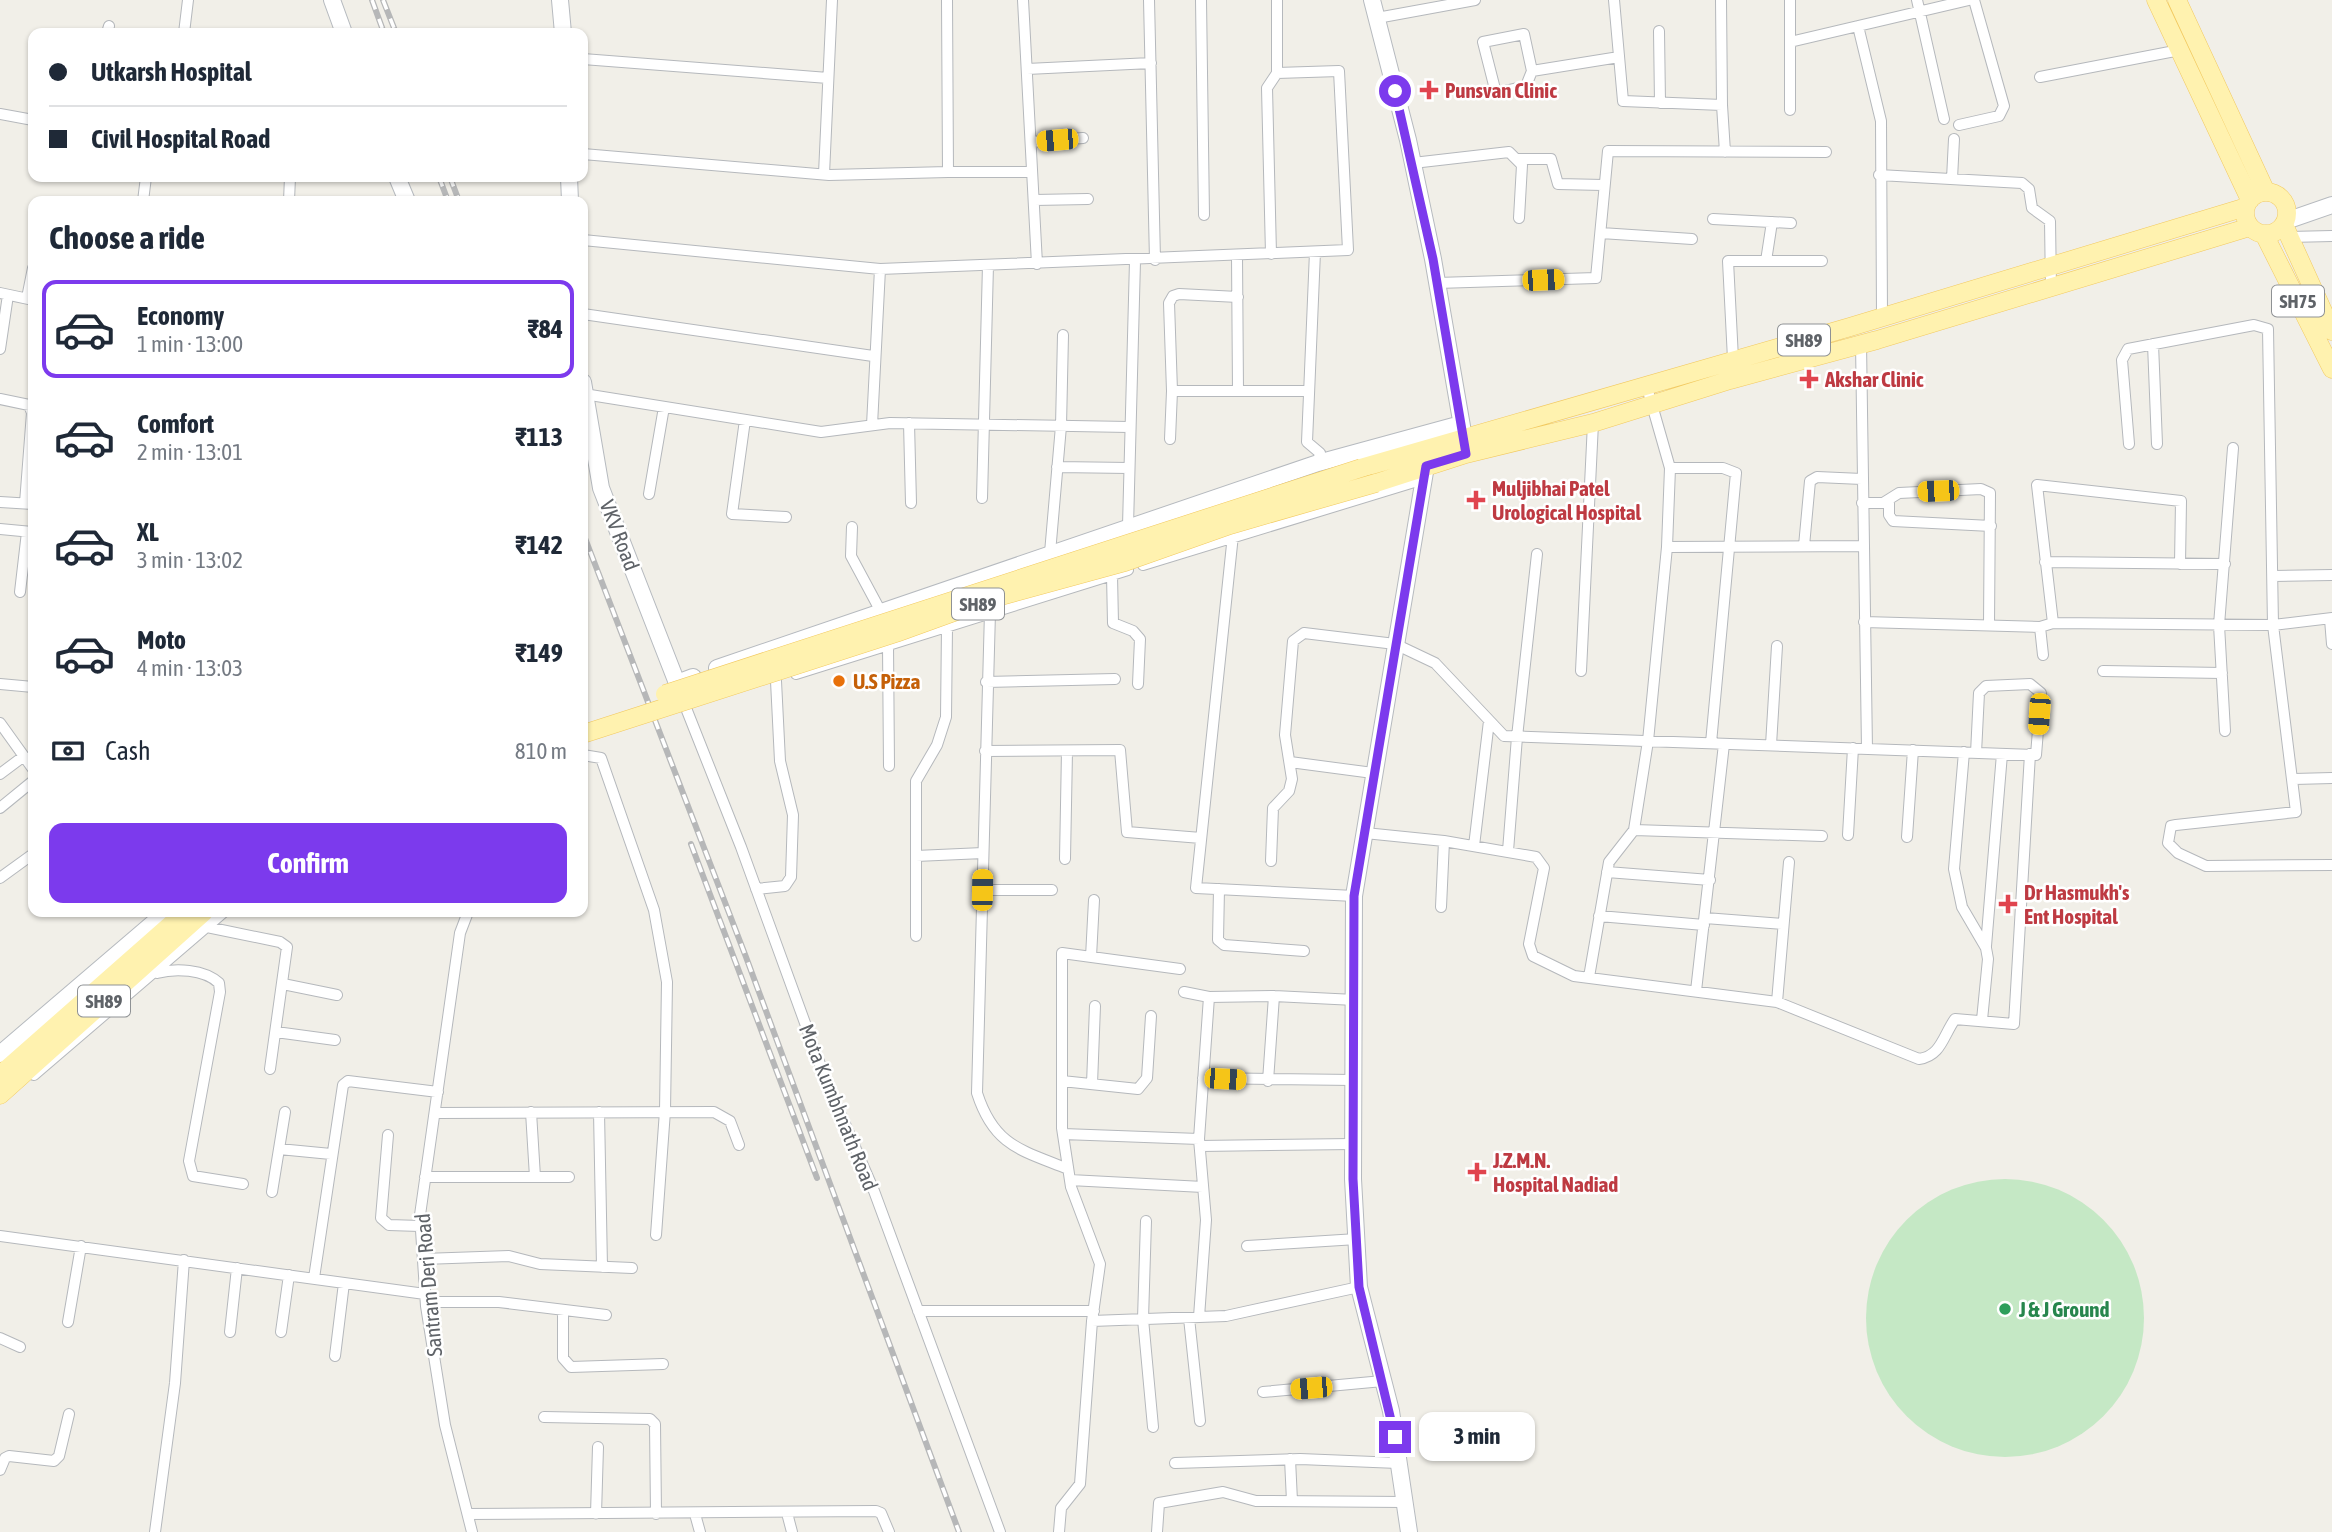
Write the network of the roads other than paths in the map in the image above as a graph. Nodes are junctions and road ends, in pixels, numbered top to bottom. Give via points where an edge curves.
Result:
1 (188, 0) edge
2 (332, 0) edge
3 (560, 0) edge
4 (832, 0) edge
5 (947, 0) edge
6 (1023, 0) edge
7 (1149, 0) edge
8 (1201, 0) edge
9 (1277, 0) edge
10 (1372, 0) edge
11 (1475, 0) edge
12 (1614, 0) edge
13 (1721, 0) edge
14 (1790, 0) edge
15 (1972, 0) edge
16 (2156, 0) edge
17 (2176, 0) edge
18 (1919, 6) edge
19 (1377, 18) junction
20 (1858, 26) junction
21 (185, 28) edge
22 (342, 28) edge
23 (563, 28) edge
24 (1659, 30) dead end
25 (1790, 42) junction
26 (2180, 50) junction
27 (1619, 57) junction
28 (588, 59) edge
29 (1151, 63) junction
30 (1027, 69) junction
31 (1532, 71) junction
32 (1276, 73) junction
33 (2040, 77) dead end
34 (828, 78) junction
35 (1660, 103) junction
36 (1722, 105) junction
37 (1790, 110) dead end
38 (0, 114) edge
39 (28, 119) edge
40 (1944, 119) dead end
41 (1959, 125) dead end
42 (1083, 138) dead end
43 (1954, 139) dead end
44 (1031, 142) junction
45 (1725, 152) junction
46 (1826, 152) dead end
47 (588, 154) edge
48 (1517, 159) junction
49 (1413, 163) junction
50 (948, 172) junction
51 (1032, 172) junction
52 (824, 174) junction
53 (1879, 175) junction
54 (1952, 179) junction
55 (1603, 185) junction
56 (2332, 195) edge
57 (1088, 199) dead end
58 (1034, 200) junction
59 (2254, 200) junction
60 (2332, 205) edge
61 (1204, 215) dead end
62 (1519, 219) dead end
63 (1713, 219) dead end
64 (1772, 222) junction
65 (1791, 223) dead end
66 (2286, 223) junction
67 (2257, 230) junction
68 (1601, 233) junction
69 (2332, 236) edge
70 (1692, 239) dead end
71 (588, 240) edge
72 (1315, 252) junction
73 (1271, 254) junction
74 (1237, 256) junction
75 (1155, 260) junction
76 (1135, 261) junction
77 (1766, 261) junction
78 (1822, 261) dead end
79 (1037, 264) junction
80 (2053, 264) junction
81 (988, 265) junction
82 (880, 269) junction
83 (1437, 283) junction
84 (2051, 289) junction
85 (4, 294) edge
86 (1238, 297) junction
87 (28, 299) edge
88 (588, 315) edge
89 (1882, 316) junction
90 (2332, 331) edge
91 (1063, 335) dead end
92 (1861, 343) junction
93 (2153, 344) junction
94 (0, 349) edge
95 (873, 356) junction
96 (1733, 359) junction
97 (2332, 369) edge
98 (1646, 384) junction
99 (588, 389) edge
100 (1172, 391) junction
101 (1238, 391) junction
102 (1309, 391) junction
103 (0, 400) edge
104 (28, 404) edge
105 (1651, 404) junction
106 (664, 407) junction
107 (588, 412) edge
108 (746, 420) junction
109 (909, 423) junction
110 (1593, 423) junction
111 (872, 425) junction
112 (984, 425) junction
113 (1061, 426) junction
114 (1129, 427) junction
115 (1463, 438) junction
116 (1170, 439) dead end
117 (2129, 444) dead end
118 (2157, 444) dead end
119 (2233, 448) dead end
120 (1318, 463) junction
121 (1057, 467) junction
122 (1129, 468) junction
123 (1670, 468) junction
124 (1425, 472) junction
125 (1861, 479) junction
126 (649, 494) dead end
127 (982, 498) dead end
128 (1889, 501) junction
129 (0, 502) edge
130 (911, 503) dead end
131 (1862, 503) junction
132 (28, 504) edge
133 (786, 517) dead end
134 (1128, 526) junction
135 (1991, 526) junction
136 (852, 527) dead end
137 (0, 529) edge
138 (28, 532) edge
139 (1233, 535) junction
140 (28, 544) edge
141 (1804, 546) junction
142 (1863, 546) junction
143 (1667, 547) junction
144 (1730, 547) junction
145 (1050, 553) junction
146 (1537, 554) dead end
147 (2045, 562) junction
148 (2179, 564) junction
149 (2225, 564) junction
150 (1112, 575) junction
151 (2332, 575) edge
152 (2273, 576) junction
153 (20, 592) dead end
154 (880, 610) junction
155 (990, 612) junction
156 (2331, 618) edge
157 (1864, 622) junction
158 (2053, 623) junction
159 (1989, 625) junction
160 (2220, 625) junction
161 (2273, 625) junction
162 (2040, 626) junction
163 (947, 627) junction
164 (1395, 644) junction
165 (2332, 644) edge
166 (888, 645) junction
167 (1777, 646) dead end
168 (2043, 655) dead end
169 (1581, 671) dead end
170 (2103, 671) dead end
171 (2222, 673) junction
172 (1115, 678) dead end
173 (776, 681) junction
174 (986, 682) junction
175 (677, 683) junction
176 (0, 684) edge
177 (1138, 684) dead end
178 (28, 687) edge
179 (686, 709) junction
180 (1489, 720) junction
181 (588, 721) edge
182 (0, 723) edge
183 (2225, 731) dead end
184 (588, 732) edge
185 (1517, 737) junction
186 (1648, 741) junction
187 (1711, 743) junction
188 (1724, 744) junction
189 (1771, 746) junction
190 (1853, 748) junction
191 (1867, 749) junction
192 (1913, 750) junction
193 (985, 751) junction
194 (1067, 751) junction
195 (1964, 752) junction
196 (1976, 753) junction
197 (2002, 754) junction
198 (2030, 754) junction
199 (24, 756) junction
200 (588, 756) edge
201 (28, 762) edge
202 (1290, 762) junction
203 (889, 766) dead end
204 (1373, 773) junction
205 (0, 775) edge
206 (2332, 778) edge
207 (2294, 779) junction
208 (28, 785) edge
209 (0, 808) edge
210 (1634, 830) junction
211 (1717, 831) junction
212 (1365, 833) junction
213 (1848, 835) dead end
214 (1822, 836) dead end
215 (1907, 837) dead end
216 (1201, 838) junction
217 (1444, 841) junction
218 (1474, 846) junction
219 (1508, 851) junction
220 (983, 853) junction
221 (916, 856) junction
222 (28, 858) edge
223 (1065, 859) dead end
224 (1271, 861) dead end
225 (1789, 862) dead end
226 (2332, 865) edge
227 (1607, 872) junction
228 (0, 878) edge
229 (1710, 880) junction
230 (756, 888) junction
231 (1219, 889) junction
232 (982, 890) junction
233 (1052, 890) dead end
234 (1354, 896) junction
235 (1094, 900) dead end
236 (1441, 907) dead end
237 (1600, 916) junction
238 (160, 917) edge
239 (180, 917) edge
240 (466, 917) edge
241 (206, 920) edge
242 (1705, 922) junction
243 (1782, 924) junction
244 (916, 936) dead end
245 (1986, 948) junction
246 (1304, 951) dead end
247 (1091, 957) junction
248 (1180, 969) dead end
249 (157, 973) junction
250 (1589, 978) junction
251 (284, 984) junction
252 (1696, 991) junction
253 (1184, 992) dead end
254 (337, 995) dead end
255 (1274, 996) junction
256 (1209, 997) junction
257 (1354, 1000) junction
258 (1777, 1002) junction
259 (1095, 1006) dead end
260 (1151, 1016) dead end
261 (1983, 1020) junction
262 (276, 1032) junction
263 (335, 1040) dead end
264 (0, 1054) edge
265 (270, 1069) dead end
266 (1203, 1078) junction
267 (1354, 1080) junction
268 (1062, 1081) junction
269 (1268, 1081) junction
270 (1091, 1084) junction
271 (1, 1091) edge
272 (438, 1092) junction
273 (599, 1111) junction
274 (665, 1111) junction
275 (285, 1112) dead end
276 (531, 1112) junction
277 (435, 1113) junction
278 (388, 1135) dead end
279 (1063, 1135) junction
280 (1200, 1143) junction
281 (1353, 1144) junction
282 (739, 1145) dead end
283 (279, 1149) junction
284 (331, 1154) junction
285 (1069, 1175) junction
286 (425, 1177) junction
287 (535, 1177) junction
288 (569, 1177) dead end
289 (243, 1184) dead end
290 (1203, 1187) junction
291 (272, 1192) dead end
292 (1146, 1221) dead end
293 (420, 1226) junction
294 (0, 1236) edge
295 (656, 1236) dead end
296 (1357, 1239) junction
297 (81, 1246) junction
298 (1247, 1246) dead end
299 (423, 1259) junction
300 (184, 1260) junction
301 (602, 1267) junction
302 (237, 1268) junction
303 (632, 1268) dead end
304 (289, 1275) junction
305 (314, 1279) junction
306 (344, 1283) junction
307 (1359, 1287) junction
308 (425, 1298) junction
309 (918, 1311) junction
310 (563, 1312) junction
311 (606, 1315) dead end
312 (1093, 1316) junction
313 (1194, 1317) junction
314 (1143, 1319) junction
315 (68, 1322) dead end
316 (230, 1332) dead end
317 (281, 1332) dead end
318 (0, 1338) edge
319 (20, 1347) dead end
320 (335, 1356) dead end
321 (663, 1364) dead end
322 (1383, 1381) junction
323 (1263, 1392) dead end
324 (69, 1414) dead end
325 (544, 1417) dead end
326 (1200, 1421) dead end
327 (1153, 1427) dead end
328 (598, 1447) dead end
329 (1290, 1459) junction
330 (1175, 1463) dead end
331 (1398, 1463) junction
332 (0, 1470) edge
333 (1292, 1501) junction
334 (1404, 1502) junction
335 (787, 1513) junction
336 (468, 1514) junction
337 (596, 1514) junction
338 (656, 1514) junction
339 (695, 1514) junction
340 (155, 1532) edge
341 (472, 1532) edge
342 (700, 1532) edge
343 (792, 1532) edge
344 (889, 1532) edge
345 (1000, 1532) edge
346 (1059, 1532) edge
347 (1157, 1532) edge
348 (1409, 1532) edge

1 - 21 street
2 - 22 main road
3 - 23 main road
4 - 34 street
5 - 50 street
6 - 30 street
7 - 29 street
8 - 61 street
9 - 32 street
10 - 19 main road
11 - 19 street
12 - 27 street
13 - 36 street
14 - 25 street
15 - 18 street
15 - 41 street via 2004,106 1999,116
16 - 26 main road
17 - 59 main road
18 - 20 street
18 - 40 street
19 - 49 main road
20 - 25 street
20 - 53 street via 1881,121
24 - 35 street
25 - 37 street
26 - 33 street
26 - 59 main road
27 - 31 street
27 - 35 street via 1623,101
28 - 34 street
29 - 30 street
29 - 75 street
30 - 44 street
31 - 31 street via 1524,34 1483,42 1496,93 1526,86
32 - 72 street via 1339,71 1348,250
32 - 73 street via 1267,88
34 - 52 street
35 - 36 street
36 - 45 street
38 - 39 street
42 - 44 street
43 - 54 street
44 - 51 street
45 - 46 street
45 - 55 street via 1608,151
47 - 52 street
48 - 49 street via 1509,152
48 - 55 street via 1551,159 1558,184
48 - 62 street via 1522,165
49 - 83 main road
50 - 51 street
50 - 52 street
51 - 58 street
53 - 54 street
53 - 89 street
54 - 80 street via 2014,182 2027,187 2032,208 2050,221
55 - 68 street
56 - 66 main road
57 - 58 street
58 - 79 street
59 - 66 main road via 2278,195
59 - 67 main road via 2245,216
59 - 80 main road, SH89
60 - 66 main road
63 - 64 street
64 - 65 street
64 - 77 street
66 - 67 main road via 2272,234
66 - 69 street
66 - 90 main road, SH75
67 - 84 main road, SH89
67 - 97 main road, SH75
68 - 70 street
68 - 83 street via 1596,278
71 - 82 street
72 - 73 street
72 - 102 street
73 - 74 street
74 - 75 street
74 - 86 street
75 - 76 street
76 - 79 street
76 - 114 street
77 - 78 street
77 - 96 street via 1728,261
79 - 81 street
80 - 84 street
80 - 89 main road, SH89
81 - 82 street
81 - 112 street
82 - 95 street
83 - 115 main road
84 - 92 main road, SH89
85 - 87 street
85 - 94 street
86 - 100 street via 1173,296 1169,303
86 - 101 street
88 - 95 street
89 - 96 main road, SH89
91 - 113 street
92 - 105 main road, SH89
92 - 125 street
93 - 117 street via 2124,352
93 - 118 street
93 - 152 street via 2254,324 2268,329
95 - 111 street
96 - 98 main road, SH89
98 - 105 street
98 - 115 main road, SH89
99 - 106 street
100 - 101 street
100 - 116 street
101 - 102 street
102 - 120 street via 1307,442 1320,453
103 - 104 street
105 - 110 main road, SH89
105 - 123 street
106 - 108 street
106 - 126 street
107 - 175 main road, VKV Road via 601,488
108 - 111 street via 821,432
108 - 133 street via 732,514
109 - 111 street
109 - 112 street
109 - 130 street
110 - 115 main road, SH89
110 - 169 street
112 - 113 street
112 - 127 street
113 - 114 street
113 - 121 street
114 - 122 street
115 - 120 main road
115 - 124 main road, SH89
115 - 181 main road, SH89, bridge via 765,659
119 - 149 street
120 - 134 main road
121 - 122 street
121 - 145 street
122 - 134 street
123 - 143 street
123 - 144 street via 1723,468 1736,473
124 - 139 street
124 - 164 main road
124 - 184 main road, SH89, bridge via 1230,525
125 - 131 street
125 - 141 street via 1817,477 1810,481
128 - 131 street
128 - 135 street via 1893,521
128 - 135 street via 1899,493 1981,489 1992,497
129 - 132 street
131 - 142 street
134 - 145 main road
135 - 159 street
136 - 154 street via 851,556
137 - 138 street
139 - 150 street
139 - 216 street
140 - 153 street
141 - 142 street
141 - 144 street
142 - 157 street
143 - 144 street
143 - 186 street
144 - 187 street
145 - 154 main road
146 - 185 street
147 - 148 street
147 - 148 street via 2037,485 2181,501
147 - 158 street
148 - 149 street
149 - 160 street
150 - 155 street
150 - 177 street via 1113,623 1140,639
151 - 152 street
152 - 161 street
154 - 175 main road
155 - 163 street
155 - 174 street
156 - 161 street
156 - 165 street
157 - 159 street
157 - 191 street
158 - 160 street
158 - 162 street
159 - 162 street
160 - 161 street
160 - 171 street
161 - 207 street
162 - 168 street
163 - 166 street
163 - 221 street via 946,717 937,745 916,781
164 - 180 street via 1435,663
164 - 202 street via 1298,635 1293,641 1285,735
164 - 204 main road
166 - 173 street
166 - 203 street
167 - 189 street
170 - 171 street
171 - 183 street
172 - 174 street
173 - 179 street
173 - 230 street via 780,761 793,815 791,877 785,886
174 - 193 street
175 - 179 street, Mota Kumbhnath Road
176 - 178 street
179 - 230 street, Mota Kumbhnath Road
180 - 185 street via 1504,736
180 - 218 street
182 - 199 street
185 - 186 street
185 - 219 street
186 - 187 street
186 - 210 street
187 - 188 street
188 - 189 street
188 - 211 street
189 - 190 street
190 - 191 street
190 - 213 street
191 - 192 street
192 - 195 street
192 - 215 street
193 - 194 street
193 - 220 street
194 - 216 street via 1120,750 1127,832
194 - 223 street
195 - 196 street
195 - 245 street via 1954,869 1962,907
196 - 197 street
196 - 198 street via 1982,688 2030,684 2041,693 2036,755
197 - 198 street
197 - 245 street
198 - 261 street via 2014,1024
199 - 201 street
199 - 205 street
200 - 274 street via 601,758 654,911 667,982
202 - 204 street
202 - 224 street via 1289,791 1273,808
204 - 212 main road
206 - 207 street
207 - 226 street via 2296,812 2171,826 2168,843 2206,866
208 - 209 street
210 - 211 street
210 - 227 street via 1613,853
211 - 214 street
211 - 229 street
212 - 217 street
212 - 234 main road
216 - 231 street via 1196,888
217 - 218 street
217 - 236 street
218 - 219 street
219 - 250 street via 1536,857 1544,868 1529,944 1533,956 1574,976
220 - 221 street
220 - 232 street
221 - 244 street
222 - 228 street
225 - 243 street
227 - 229 street
227 - 237 street
229 - 242 street
230 - 309 street, Mota Kumbhnath Road via 806,1029
231 - 234 street
231 - 246 street via 1218,940
232 - 233 street
232 - 285 street via 977,1093 994,1131
234 - 257 main road
235 - 247 street
237 - 242 street
237 - 250 street
238 - 264 main road
239 - 271 main road, SH89
240 - 272 street, Santram Deri Road
241 - 249 street
241 - 251 street via 287,947
241 - 271 main road, SH89
242 - 243 street
242 - 252 street
243 - 258 street
245 - 261 street
247 - 248 street
247 - 268 street via 1062,953
249 - 271 street
249 - 289 street via 186,971 213,977 219,983 189,1161 193,1176
250 - 252 street
251 - 254 street
251 - 262 street
252 - 258 street
253 - 256 street
255 - 256 street
255 - 257 street
255 - 269 street
256 - 266 street
257 - 267 main road
258 - 261 street via 1919,1059 1937,1052 1955,1019
259 - 270 street
260 - 270 street via 1144,1085 1138,1089
262 - 263 street
262 - 265 street
266 - 269 street
266 - 280 street
267 - 269 street
267 - 281 main road
268 - 270 street
268 - 279 street
272 - 277 street, Santram Deri Road
272 - 284 street via 348,1081 339,1093
273 - 274 street
273 - 276 street
273 - 301 street
274 - 282 street via 722,1114 730,1121
274 - 295 street
275 - 283 street
276 - 277 street
276 - 287 street
277 - 286 street, Santram Deri Road
278 - 293 street via 381,1218 389,1224
279 - 280 street
279 - 285 street
280 - 281 street
280 - 290 street
281 - 296 main road
283 - 284 street
283 - 291 street
284 - 305 street
285 - 290 street
285 - 312 street via 1100,1264
286 - 287 street
286 - 293 street, Santram Deri Road
287 - 288 street
290 - 313 street via 1206,1220
292 - 314 street
293 - 299 street, Santram Deri Road
294 - 297 street
296 - 298 street
296 - 307 main road
297 - 300 street
297 - 315 street
299 - 301 street via 509,1256 540,1264
299 - 308 street, Santram Deri Road
300 - 302 street
300 - 340 street via 175,1383
301 - 303 street
302 - 304 street
302 - 316 street
304 - 305 street
304 - 317 street
305 - 306 street
306 - 308 street
306 - 320 street
307 - 313 street via 1226,1316
307 - 322 main road
308 - 310 street
308 - 336 street, Santram Deri Road via 445,1425
309 - 312 street
309 - 345 street, Mota Kumbhnath Road
310 - 311 street
310 - 321 street via 563,1358 571,1367
312 - 314 street
312 - 346 street via 1080,1484 1061,1508
313 - 314 street
313 - 326 street
314 - 327 street
318 - 319 street
322 - 323 street
322 - 331 main road
324 - 332 street via 54,1461 9,1456
325 - 338 street via 650,1419 656,1423
328 - 337 street
329 - 330 street
329 - 331 street
329 - 333 street
331 - 334 main road
333 - 334 street
333 - 347 street via 1256,1501 1223,1492 1159,1503
334 - 348 main road
335 - 339 street
335 - 343 street
335 - 344 street via 876,1511
336 - 337 street
336 - 341 street, Santram Deri Road
337 - 338 street
338 - 339 street
339 - 342 street

